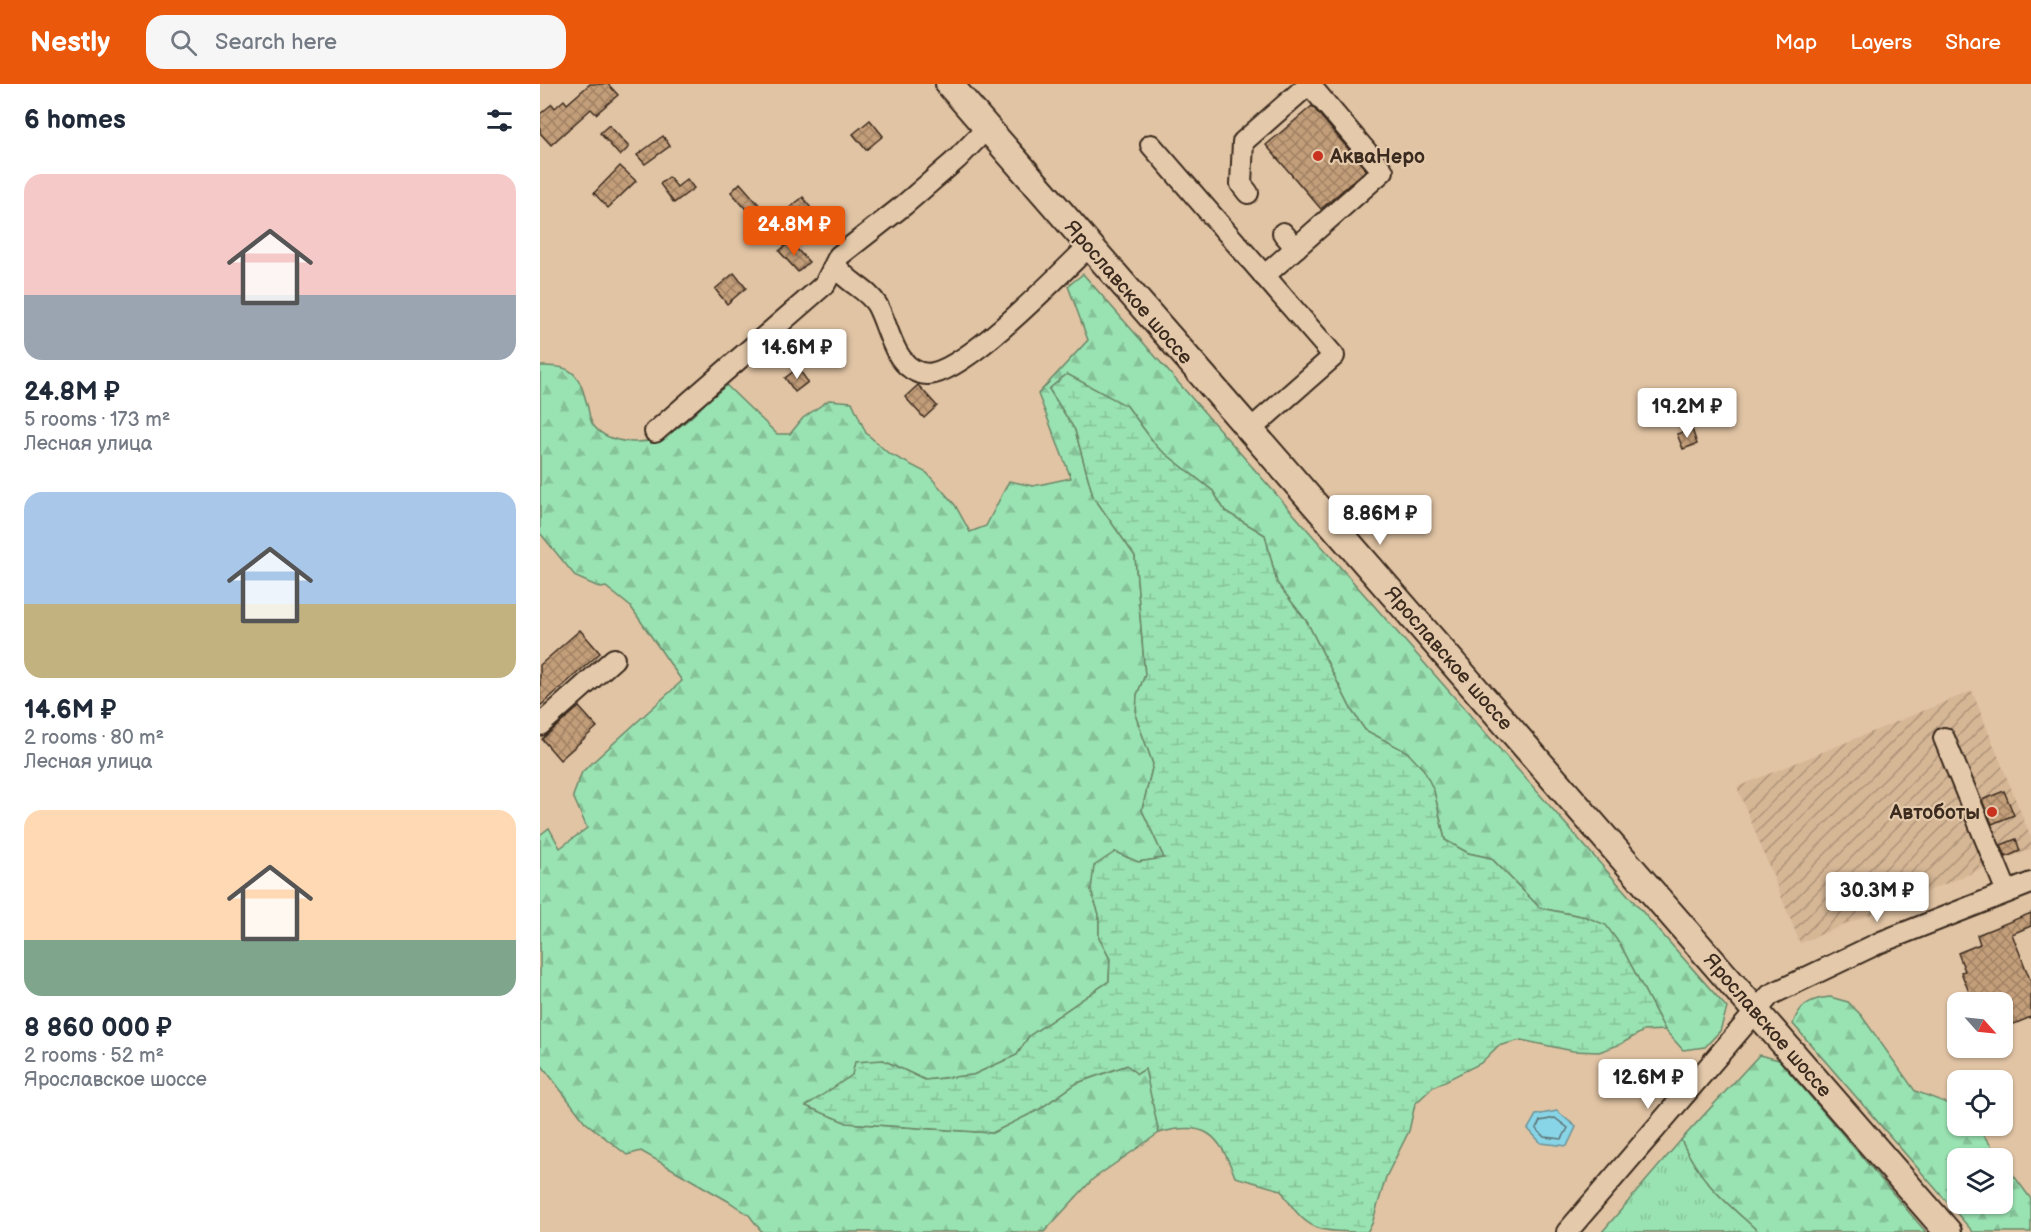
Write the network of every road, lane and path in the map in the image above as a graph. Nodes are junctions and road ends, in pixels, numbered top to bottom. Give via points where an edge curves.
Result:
1 (949, 84) edge
2 (1309, 84) edge
3 (988, 127) junction
4 (1151, 145) dead end
5 (1248, 193) dead end
6 (1283, 232) dead end
7 (1089, 246) junction
8 (1296, 248) junction
9 (836, 264) junction
10 (1264, 276) junction
11 (1250, 430) junction
12 (655, 432) dead end
13 (614, 659) dead end
14 (540, 725) edge
15 (1944, 738) dead end
16 (2031, 883) edge
17 (2007, 892) junction
18 (1756, 1011) junction
19 (1567, 1232) edge
20 (1948, 1232) edge

1 - 3 main road, Ярославское шоссе
2 - 5 street via 1243,142 1241,184
2 - 8 street via 1383,171
3 - 7 main road, Ярославское шоссе
3 - 9 street via 904,206 852,244
4 - 10 street
6 - 8 street
7 - 9 street via 966,356 933,374 914,371 901,358 872,296 838,270
7 - 11 main road, Ярославское шоссе
8 - 10 street
9 - 12 street via 825,284
10 - 11 street via 1334,356
11 - 18 main road, Ярославское шоссе
13 - 14 street
15 - 17 street
16 - 17 street
17 - 18 street via 1881,942 1770,994
18 - 19 street
18 - 20 main road, Ярославское шоссе

